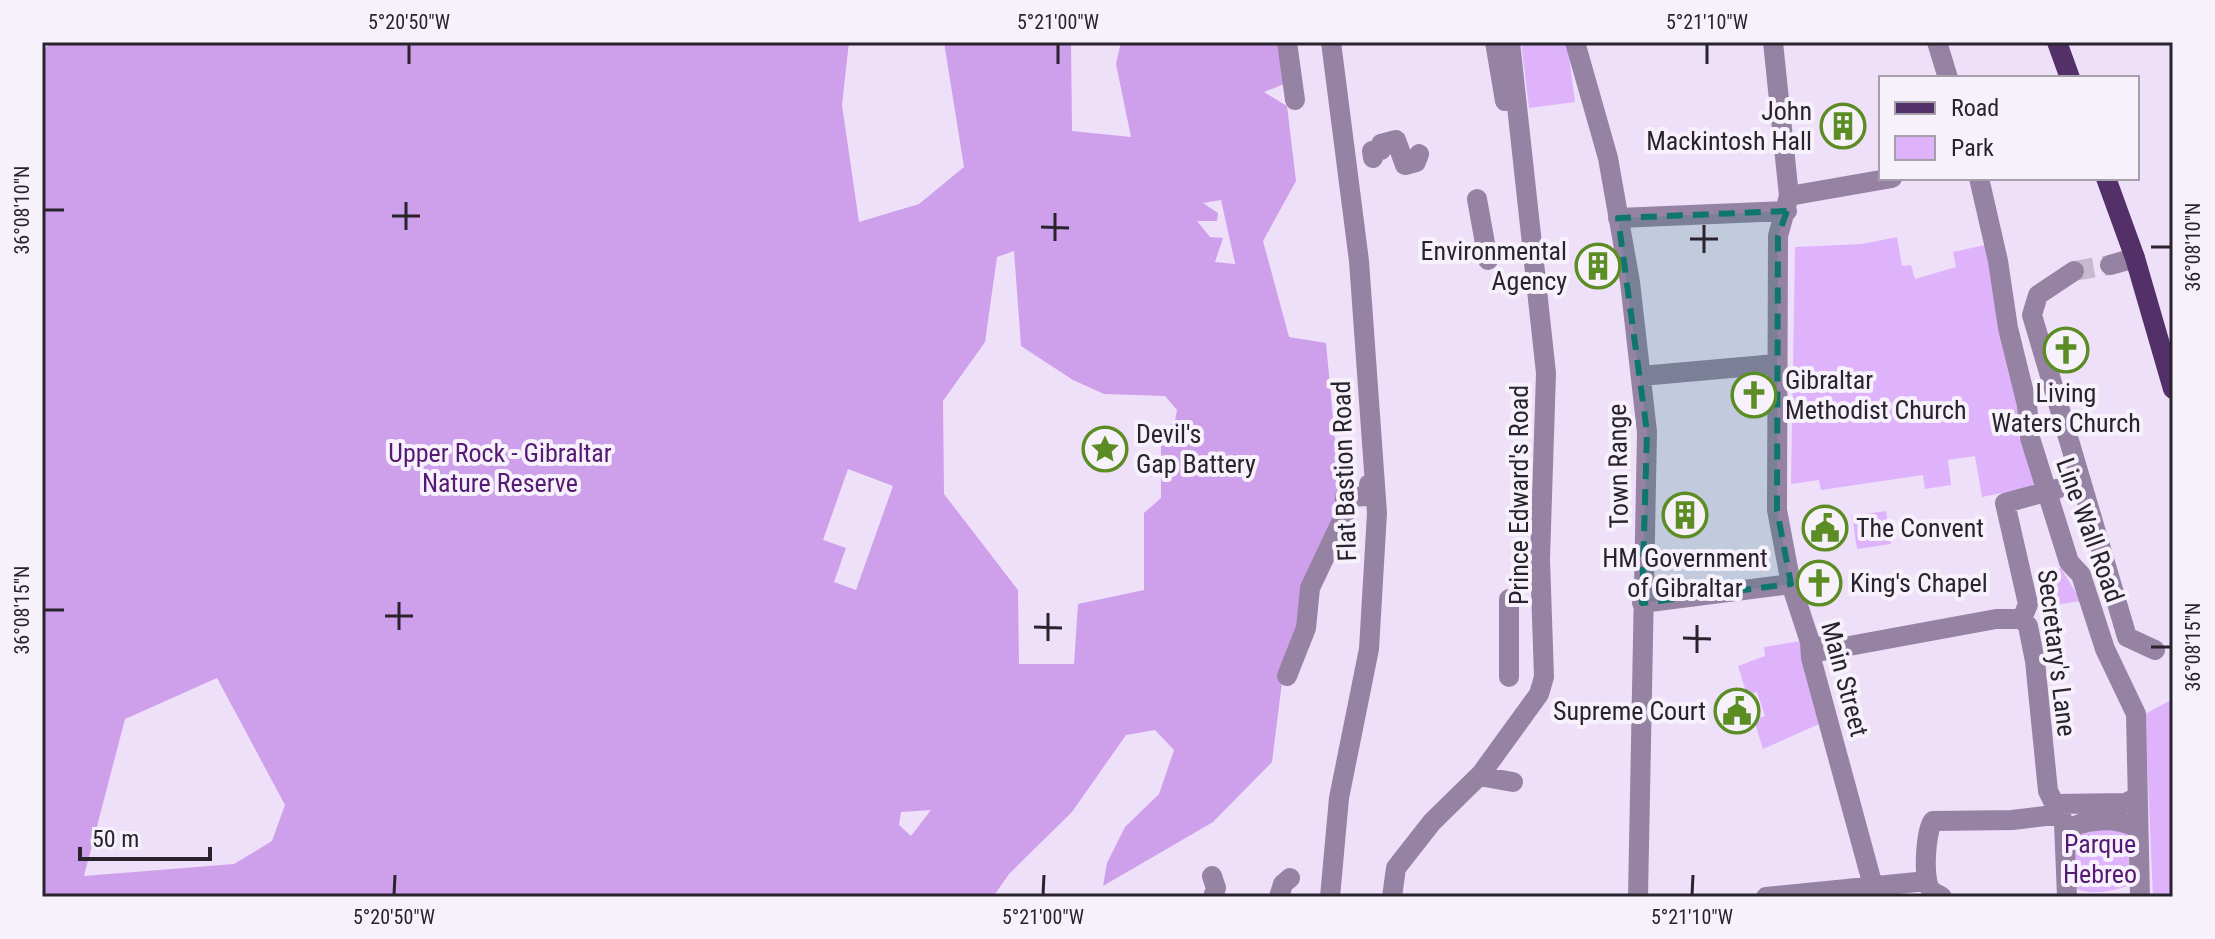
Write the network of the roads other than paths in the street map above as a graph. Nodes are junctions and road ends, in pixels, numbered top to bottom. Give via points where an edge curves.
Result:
1 (1287, 42) edge
2 (1331, 42) edge
3 (1495, 42) edge
4 (1510, 42) edge
5 (1575, 42) edge
6 (1775, 42) edge
7 (1937, 42) edge
8 (2057, 42) edge
9 (1947, 76) edge
10 (2069, 76) edge
11 (1295, 100) dead end
12 (1517, 101) junction
13 (1419, 154) dead end
14 (1373, 158) dead end
15 (1884, 180) edge
16 (1979, 180) edge
17 (2107, 180) edge
18 (1477, 199) dead end
19 (1788, 204) junction
20 (1618, 218) junction
21 (2135, 258) junction
22 (1483, 265) dead end
23 (2110, 265) tunnel mouth
24 (2074, 271) tunnel mouth
25 (1776, 364) junction
26 (1641, 376) junction
27 (2173, 389) edge
28 (1375, 484) junction
29 (2052, 490) junction
30 (1791, 584) junction
31 (1509, 599) dead end
32 (1642, 603) junction
33 (2022, 619) junction
34 (1810, 642) junction
35 (2155, 650) dead end
36 (1287, 676) dead end
37 (1509, 677) dead end
38 (1479, 776) junction
39 (1513, 782) dead end
40 (2137, 797) junction
41 (2061, 817) junction
42 (2137, 829) junction
43 (1290, 878) dead end
44 (1927, 881) junction
45 (1875, 890) edge
46 (1279, 897) edge
47 (1330, 897) edge
48 (1392, 897) edge
49 (1638, 897) edge
50 (1766, 897) edge
51 (1942, 897) edge
52 (2067, 897) edge
53 (2140, 897) edge

1 - 11 street
2 - 28 street, Flat Bastion Road via 1359,261
3 - 12 street via 1504,99
4 - 12 street, Prince Edward's Road
5 - 20 street, Town Range via 1608,158
6 - 19 street, Main Street
7 - 9 street
8 - 10 main road
12 - 38 street, Prince Edward's Road via 1546,373 1540,559 1544,677 1539,694
13 - 14 street via 1416,162 1405,165 1396,140 1372,151
15 - 19 street
16 - 29 street, Line Wall Road via 2030,438
17 - 21 main road
18 - 22 street
19 - 20 street
19 - 25 street, Main Street via 1778,236
20 - 26 street, Town Range
21 - 23 street
21 - 27 main road
24 - 35 street via 2038,295 2032,315 2127,637
25 - 26 street
25 - 30 street, Main Street via 1777,510
26 - 32 street, Town Range via 1647,451
28 - 36 street via 1369,484 1370,496 1345,497 1345,514 1310,588 1306,628
28 - 47 street, Flat Bastion Road via 1369,649 1339,798
29 - 33 street, Secretary's Lane via 2005,503 2028,604
29 - 40 street, Line Wall Road via 2069,562 2081,575 2105,649 2134,705
30 - 32 street
30 - 34 street, Main Street
31 - 37 street
32 - 49 street, Town Range
33 - 34 street via 1996,619 1822,651
33 - 41 street, Secretary's Lane via 2035,661 2046,782
34 - 45 street, Main Street
38 - 39 street
38 - 48 street, Prince Edward's Road via 1432,822 1396,868
40 - 41 street via 2126,803 2071,807
40 - 42 street, Line Wall Road
41 - 42 street via 2077,824 2125,821
41 - 44 street via 1936,819 1929,826
41 - 52 street, Secretary's Lane
42 - 53 street, Line Wall Road
43 - 46 street
44 - 45 street
44 - 51 street
45 - 50 street

